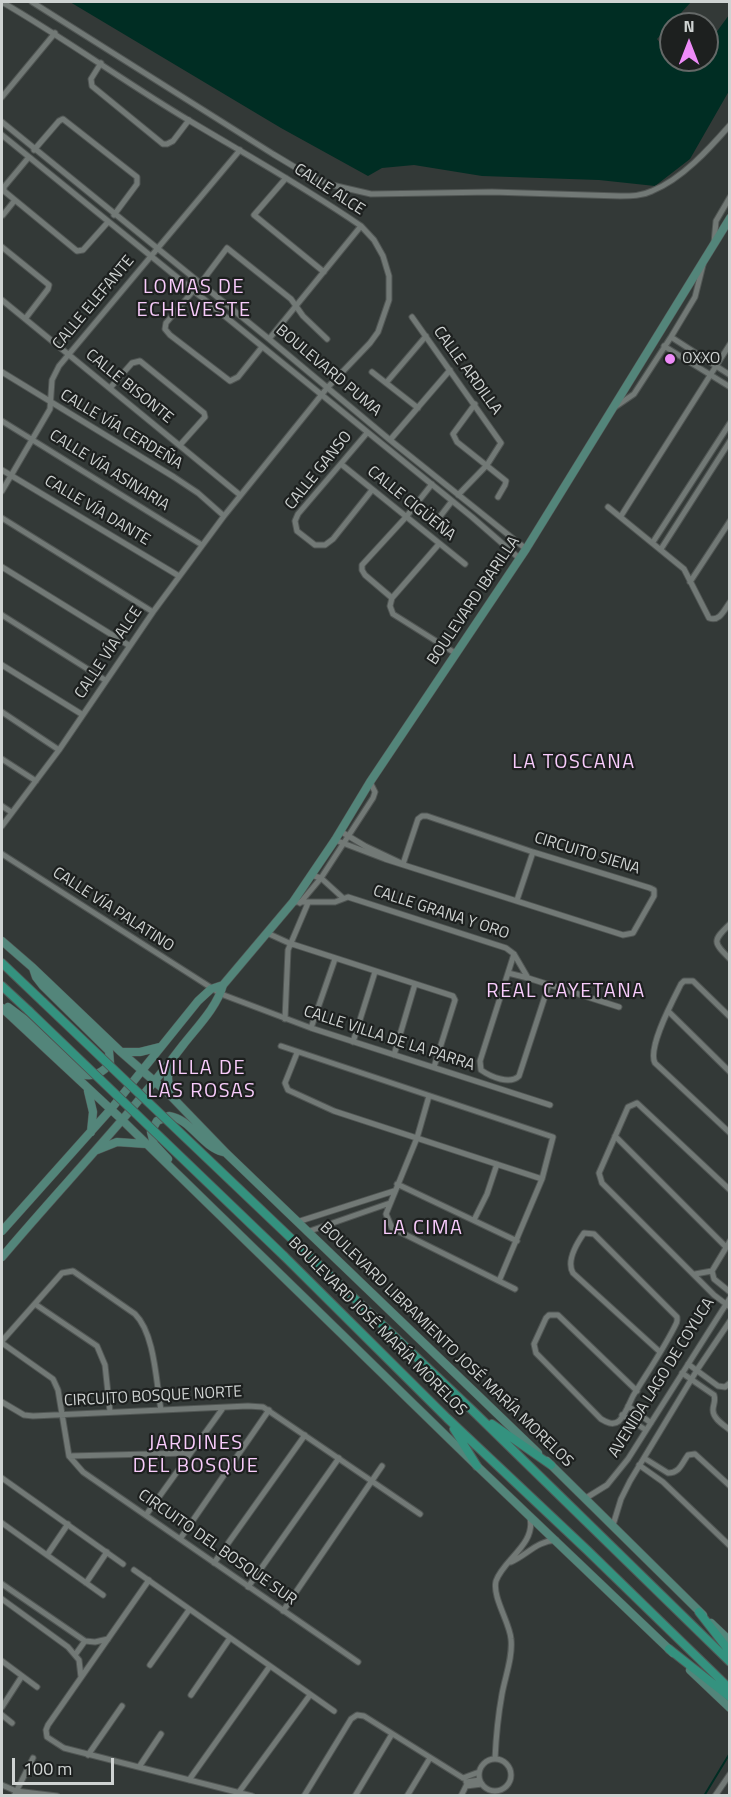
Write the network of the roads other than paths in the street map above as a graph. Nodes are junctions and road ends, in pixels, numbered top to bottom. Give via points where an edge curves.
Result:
1 (2, 2) edge
2 (32, 2) edge
3 (55, 33) junction
4 (101, 63) junction
5 (2, 97) edge
6 (189, 120) junction
7 (2, 122) edge
8 (729, 125) edge
9 (2, 135) edge
10 (34, 150) junction
11 (240, 150) junction
12 (29, 157) junction
13 (286, 178) junction
14 (729, 197) edge
15 (15, 200) junction
16 (3, 214) edge
17 (114, 214) junction
18 (729, 218) edge
19 (108, 222) junction
20 (361, 226) junction
21 (714, 243) junction
22 (2, 247) edge
23 (158, 250) junction
24 (151, 257) junction
25 (704, 259) junction
26 (324, 272) junction
27 (200, 284) junction
28 (193, 291) junction
29 (2, 300) edge
30 (296, 305) junction
31 (412, 317) dead end
32 (25, 319) junction
33 (426, 336) junction
34 (670, 337) junction
35 (269, 339) junction
36 (327, 339) dead end
37 (729, 344) edge
38 (664, 346) junction
39 (262, 347) junction
40 (69, 355) junction
41 (716, 366) junction
42 (450, 370) junction
43 (2, 372) edge
44 (372, 372) dead end
45 (710, 375) junction
46 (729, 375) edge
47 (386, 383) junction
48 (729, 387) edge
49 (110, 388) junction
50 (327, 388) junction
51 (321, 395) junction
52 (51, 404) junction
53 (475, 404) junction
54 (614, 407) junction
55 (418, 408) junction
56 (2, 420) edge
57 (729, 423) edge
58 (367, 433) junction
59 (33, 440) junction
60 (390, 440) junction
61 (729, 441) edge
62 (180, 446) junction
63 (341, 464) junction
64 (487, 465) junction
65 (2, 470) edge
66 (12, 476) junction
67 (432, 484) junction
68 (372, 490) junction
69 (2, 491) edge
70 (240, 495) junction
71 (458, 495) junction
72 (498, 497) dead end
73 (452, 501) junction
74 (608, 507) dead end
75 (224, 516) junction
76 (621, 516) junction
77 (406, 517) junction
78 (2, 518) edge
79 (729, 520) edge
80 (435, 523) dead end
81 (653, 542) junction
82 (439, 544) junction
83 (202, 545) junction
84 (526, 549) junction
85 (661, 549) junction
86 (519, 558) junction
87 (465, 564) dead end
88 (2, 567) edge
89 (178, 576) junction
90 (690, 582) junction
91 (392, 598) junction
92 (729, 602) edge
93 (153, 612) junction
94 (2, 615) edge
95 (130, 646) junction
96 (455, 653) junction
97 (2, 665) edge
98 (105, 680) junction
99 (2, 712) edge
100 (83, 715) junction
101 (59, 750) junction
102 (2, 759) edge
103 (36, 781) junction
104 (370, 782) junction
105 (2, 806) edge
106 (11, 812) junction
107 (2, 826) edge
108 (340, 831) junction
109 (350, 836) junction
110 (335, 840) junction
111 (344, 844) junction
112 (533, 852) junction
113 (2, 854) edge
114 (403, 864) junction
115 (311, 875) junction
116 (321, 879) junction
117 (343, 898) junction
118 (518, 900) junction
119 (297, 903) junction
120 (308, 903) junction
121 (729, 924) edge
122 (267, 933) junction
123 (2, 941) edge
124 (289, 943) junction
125 (514, 954) junction
126 (335, 959) junction
127 (729, 959) edge
128 (2, 963) edge
129 (32, 967) junction
130 (375, 972) junction
131 (508, 973) junction
132 (528, 978) junction
133 (415, 984) junction
134 (549, 984) junction
135 (223, 985) junction
136 (2, 986) edge
137 (211, 989) junction
138 (221, 994) junction
139 (2, 1006) edge
140 (619, 1007) dead end
141 (668, 1011) junction
142 (729, 1017) edge
143 (285, 1019) junction
144 (311, 1028) junction
145 (353, 1042) junction
146 (281, 1046) dead end
147 (162, 1047) junction
148 (121, 1052) junction
149 (297, 1053) junction
150 (394, 1055) junction
151 (172, 1059) junction
152 (434, 1067) junction
153 (142, 1071) junction
154 (729, 1072) edge
155 (154, 1082) junction
156 (86, 1086) junction
157 (169, 1094) junction
158 (429, 1096) junction
159 (550, 1105) dead end
160 (111, 1109) junction
161 (122, 1120) junction
162 (91, 1132) junction
163 (729, 1133) edge
164 (615, 1136) junction
165 (417, 1138) junction
166 (146, 1144) junction
167 (92, 1151) junction
168 (226, 1153) junction
169 (497, 1164) junction
170 (542, 1179) junction
171 (185, 1181) junction
172 (397, 1184) junction
173 (729, 1190) edge
174 (394, 1191) junction
175 (390, 1203) junction
176 (341, 1209) junction
177 (344, 1219) junction
178 (474, 1220) junction
179 (297, 1222) junction
180 (2, 1231) edge
181 (308, 1232) junction
182 (517, 1241) junction
183 (729, 1241) edge
184 (726, 1247) junction
185 (2, 1257) edge
186 (712, 1271) junction
187 (695, 1274) junction
188 (499, 1281) junction
189 (515, 1289) dead end
190 (729, 1292) edge
191 (729, 1298) edge
192 (35, 1304) junction
193 (727, 1306) edge
194 (729, 1321) edge
195 (2, 1342) edge
196 (660, 1352) junction
197 (688, 1364) junction
198 (697, 1370) junction
199 (682, 1373) junction
200 (691, 1380) junction
201 (729, 1383) edge
202 (637, 1391) junction
203 (2, 1402) edge
204 (627, 1406) junction
205 (223, 1407) junction
206 (161, 1410) junction
207 (269, 1410) junction
208 (472, 1410) junction
209 (110, 1412) junction
210 (61, 1414) junction
211 (622, 1415) junction
212 (447, 1418) junction
213 (651, 1423) junction
214 (646, 1430) junction
215 (729, 1431) edge
216 (304, 1435) junction
217 (190, 1453) junction
218 (69, 1455) junction
219 (339, 1458) junction
220 (644, 1458) junction
221 (551, 1465) junction
222 (639, 1465) junction
223 (382, 1466) dead end
224 (477, 1466) junction
225 (617, 1473) junction
226 (668, 1473) junction
227 (2, 1478) edge
228 (372, 1480) junction
229 (630, 1481) junction
230 (663, 1482) junction
231 (729, 1486) edge
232 (586, 1498) junction
233 (420, 1514) dead end
234 (146, 1515) junction
235 (530, 1516) junction
236 (2, 1523) edge
237 (68, 1524) junction
238 (613, 1525) junction
239 (180, 1539) junction
240 (556, 1540) junction
241 (729, 1545) edge
242 (106, 1552) junction
243 (47, 1555) junction
244 (511, 1562) junction
245 (214, 1563) junction
246 (123, 1564) dead end
247 (134, 1570) dead end
248 (149, 1580) junction
249 (86, 1583) junction
250 (2, 1584) edge
251 (248, 1587) junction
252 (103, 1595) dead end
253 (2, 1599) edge
254 (189, 1610) junction
255 (283, 1611) junction
256 (699, 1612) junction
257 (230, 1638) junction
258 (108, 1639) junction
259 (85, 1641) junction
260 (729, 1641) edge
261 (669, 1649) junction
262 (729, 1652) edge
263 (75, 1654) junction
264 (2, 1661) edge
265 (358, 1662) dead end
266 (729, 1662) edge
267 (150, 1665) dead end
268 (270, 1666) junction
269 (22, 1676) junction
270 (81, 1677) junction
271 (37, 1687) dead end
272 (729, 1689) edge
273 (191, 1695) dead end
274 (310, 1695) junction
275 (729, 1697) edge
276 (122, 1706) dead end
277 (2, 1707) edge
278 (729, 1708) edge
279 (334, 1711) dead end
280 (2, 1715) edge
281 (12, 1722) dead end
282 (161, 1734) dead end
283 (392, 1734) junction
284 (88, 1755) junction
285 (33, 1758) dead end
286 (430, 1758) junction
287 (495, 1759) junction
288 (139, 1767) junction
289 (479, 1772) junction
290 (729, 1774) edge
291 (189, 1780) junction
292 (465, 1782) junction
293 (481, 1782) junction
294 (2, 1785) edge
295 (240, 1792) junction
296 (15, 1793) edge
297 (494, 1793) edge
298 (503, 1793) edge
299 (57, 1796) edge
300 (252, 1796) edge
301 (304, 1796) edge
302 (355, 1796) edge
303 (407, 1796) edge
304 (461, 1796) edge
305 (715, 1796) edge

1 - 3 street, CALLE ALCE
2 - 8 street via 313,178 351,191 639,195 673,178
3 - 4 street, CALLE ALCE
3 - 5 street
4 - 6 street, CALLE ALCE
4 - 6 street via 91,79 92,86 163,144 173,141
6 - 11 street, CALLE ALCE
7 - 10 street, BOULEVARD PUMA
9 - 12 street, BOULEVARD PUMA
10 - 17 street, BOULEVARD PUMA
10 - 17 street via 59,121 66,120 136,177 137,184
11 - 13 street, CALLE ALCE
11 - 23 street, CALLE ELEFANTE
12 - 15 street via 5,185 6,193
12 - 19 street, BOULEVARD PUMA
13 - 20 street, CALLE ALCE
13 - 26 street via 254,215
14 - 21 street via 716,221
15 - 16 street
15 - 19 street via 75,250 82,251
17 - 23 street, BOULEVARD PUMA
18 - 21 street, BOULEVARD IBARILLA
19 - 24 street, BOULEVARD PUMA
20 - 26 street
20 - 50 street, CALLE ALCE via 383,256 390,300 374,337
21 - 25 street, BOULEVARD IBARILLA
22 - 32 street via 49,285
23 - 24 street, CALLE ELEFANTE
23 - 27 street, BOULEVARD PUMA
24 - 28 street, BOULEVARD PUMA
24 - 40 street, CALLE ELEFANTE
25 - 34 street via 695,297
25 - 54 street, BOULEVARD IBARILLA
26 - 30 street
27 - 30 street via 227,248
27 - 35 street, BOULEVARD PUMA
28 - 39 street, BOULEVARD PUMA
28 - 39 street via 166,323 170,335 233,381
29 - 32 street, CALLE BISONTE
30 - 35 street
30 - 36 street
31 - 33 street, CALLE ARDILLA
32 - 40 street, CALLE BISONTE
33 - 42 street, CALLE ARDILLA
33 - 47 street
34 - 38 street
34 - 41 street
35 - 50 street, BOULEVARD PUMA
37 - 41 street
38 - 45 street
38 - 54 street via 634,394
39 - 51 street, BOULEVARD PUMA
40 - 49 street, CALLE BISONTE
40 - 52 street, CALLE ELEFANTE via 55,373
41 - 45 street
41 - 46 street
42 - 53 street, CALLE ARDILLA
42 - 55 street
43 - 52 street, CALLE VÍA CERDEÑA
44 - 47 street
45 - 48 street
45 - 76 street
47 - 55 street
49 - 62 street, CALLE BISONTE
49 - 62 street via 132,363 140,361 205,414
50 - 51 street, CALLE ALCE
50 - 60 street, BOULEVARD PUMA
51 - 58 street, BOULEVARD PUMA
51 - 70 street, CALLE ALCE
52 - 59 street, CALLE ELEFANTE
52 - 75 street, CALLE VÍA CERDEÑA via 174,477
53 - 64 street, CALLE ARDILLA via 501,445
53 - 64 street via 454,431 455,438
54 - 84 street, BOULEVARD IBARILLA
55 - 60 street
56 - 59 street, CALLE VÍA ASINARIA
57 - 81 street
58 - 63 street, CALLE GANSO
58 - 67 street, BOULEVARD PUMA
59 - 66 street, CALLE ELEFANTE
59 - 83 street, CALLE VÍA ASINARIA
60 - 71 street, BOULEVARD PUMA
61 - 85 street
62 - 70 street, CALLE BISONTE
63 - 68 street, CALLE CIGÜEÑA
63 - 68 street, CALLE GANSO via 298,514 296,527 303,537 325,545
64 - 71 street
64 - 72 street via 506,481
65 - 66 street, CALLE VÍA DANTE
66 - 69 street, CALLE ELEFANTE
66 - 89 street, CALLE VÍA DANTE
67 - 73 street, BOULEVARD PUMA
67 - 77 street
68 - 77 street, CALLE CIGÜEÑA
70 - 75 street, CALLE VÍA ALCE
71 - 84 street, BOULEVARD PUMA
73 - 80 street
73 - 86 street, BOULEVARD PUMA
74 - 76 street
75 - 83 street, CALLE VÍA ALCE
76 - 81 street
77 - 82 street, CALLE CIGÜEÑA
77 - 91 street via 362,564 365,575
78 - 93 street
79 - 90 street
81 - 85 street
82 - 87 street, CALLE CIGÜEÑA
82 - 91 street
83 - 89 street, CALLE VÍA ALCE
84 - 86 street, BOULEVARD IBARILLA
85 - 90 street via 684,569
86 - 96 street, BOULEVARD IBARILLA
88 - 95 street
89 - 93 street, CALLE VÍA ALCE
90 - 92 street via 709,618 722,615
91 - 96 street via 393,614
93 - 95 street, CALLE VÍA ALCE
94 - 98 street
95 - 98 street, CALLE VÍA ALCE
96 - 104 street, BOULEVARD IBARILLA
97 - 100 street
98 - 100 street, CALLE VÍA ALCE
99 - 101 street
100 - 101 street, CALLE VÍA ALCE
101 - 103 street, CALLE VÍA ALCE
102 - 103 street
103 - 106 street, CALLE VÍA ALCE
104 - 108 street, BOULEVARD IBARILLA
104 - 109 street via 374,795
105 - 106 street
106 - 107 street, CALLE VÍA ALCE
108 - 109 street, CIRCUITO SIENA
108 - 110 street, BOULEVARD IBARILLA
109 - 111 street
109 - 114 street, CIRCUITO SIENA
110 - 111 street, CIRCUITO SIENA
110 - 115 street, BOULEVARD IBARILLA
111 - 114 street, CIRCUITO SIENA
111 - 116 street
112 - 114 street, CIRCUITO SIENA via 424,815 418,819
112 - 118 street
112 - 118 street, CIRCUITO SIENA via 650,888 654,896 635,931 627,936
113 - 137 street, CALLE VÍA PALATINO
114 - 118 street, CIRCUITO SIENA
115 - 116 street, CALLE GRANA Y ORO
115 - 119 street, BOULEVARD IBARILLA
116 - 117 street, CALLE GRANA Y ORO
116 - 119 street
117 - 120 street, CALLE GRANA Y ORO
117 - 125 street, CALLE GRANA Y ORO
119 - 120 street, CALLE GRANA Y ORO
119 - 122 street, BOULEVARD IBARILLA
120 - 124 street
121 - 127 street via 716,941
122 - 124 street
122 - 135 street, BOULEVARD IBARILLA
123 - 129 street
124 - 126 street
124 - 143 street
125 - 131 street
125 - 132 street, CALLE GRANA Y ORO
126 - 130 street
126 - 144 street
128 - 208 main road, BOULEVARD JOSÉ MARÍA MORELOS, bridge
129 - 139 street via 43,986 109,1051 107,1067 92,1075 82,1074 24,1019
129 - 148 street
130 - 133 street
130 - 145 street
131 - 132 street
131 - 134 street via 480,1066 484,1073 509,1081 519,1076
132 - 134 street
133 - 150 street
133 - 152 street via 455,1000
134 - 140 street
135 - 137 street
135 - 138 street, BOULEVARD IBARILLA
136 - 212 main road, BOULEVARD JOSÉ MARÍA MORELOS, bridge
137 - 138 street, CALLE VÍA PALATINO
137 - 147 street
138 - 143 street, CALLE VILLA DE LA PARRA
138 - 151 street
139 - 156 street
141 - 142 street via 681,984 693,981
141 - 154 street
141 - 163 street via 652,1054 656,1063
143 - 144 street, CALLE VILLA DE LA PARRA
144 - 145 street, CALLE VILLA DE LA PARRA
145 - 150 street, CALLE VILLA DE LA PARRA
146 - 149 street
147 - 148 street
147 - 153 street
148 - 153 street
149 - 158 street
149 - 165 street via 285,1083 288,1090 334,1111
150 - 152 street, CALLE VILLA DE LA PARRA
151 - 155 street
151 - 157 street
152 - 159 street, CALLE VILLA DE LA PARRA
153 - 155 street, BOULEVARD LIBRAMIENTO JOSÉ MARÍA MORELOS
153 - 160 street
155 - 157 street, BOULEVARD LIBRAMIENTO JOSÉ MARÍA MORELOS
155 - 161 street
156 - 160 street
156 - 162 street via 93,1112
157 - 168 street, BOULEVARD LIBRAMIENTO JOSÉ MARÍA MORELOS
158 - 165 street
158 - 170 street via 550,1135 553,1140
160 - 161 street
160 - 162 street
161 - 166 street
161 - 167 street
162 - 180 street
164 - 173 street via 628,1107 640,1104
164 - 184 street
164 - 187 street via 600,1169 600,1179
165 - 169 street
165 - 172 street
166 - 167 street via 117,1142
166 - 171 street
167 - 185 street
168 - 171 street via 210,1147 177,1118 169,1116 157,1121 151,1138
168 - 179 street, BOULEVARD LIBRAMIENTO JOSÉ MARÍA MORELOS
169 - 170 street
169 - 178 street
170 - 182 street
171 - 224 street
172 - 174 street
172 - 178 street
174 - 175 street
174 - 176 street
175 - 177 street
175 - 188 street via 386,1214 392,1228
176 - 177 street
176 - 179 street
177 - 181 street
178 - 182 street
179 - 181 street, BOULEVARD LIBRAMIENTO JOSÉ MARÍA MORELOS
181 - 221 street, BOULEVARD LIBRAMIENTO JOSÉ MARÍA MORELOS
182 - 188 street
183 - 184 street
184 - 186 street
186 - 187 street
186 - 190 street via 714,1280
187 - 193 street
188 - 189 street
191 - 193 street, AVENIDA LAGO DE COYUCA
192 - 195 street
192 - 206 street via 65,1271 73,1271 135,1314 148,1335
192 - 209 street via 97,1346 105,1365
193 - 197 street, AVENIDA LAGO DE COYUCA
194 - 198 street, AVENIDA LAGO DE COYUCA
195 - 210 street via 53,1379
196 - 196 street via 677,1317 594,1234 584,1233 570,1260 573,1273
196 - 202 street
197 - 198 street
197 - 199 street, AVENIDA LAGO DE COYUCA
198 - 200 street, AVENIDA LAGO DE COYUCA
198 - 201 street via 718,1386
199 - 200 street
199 - 213 street, AVENIDA LAGO DE COYUCA
200 - 215 street via 714,1395 714,1415
200 - 220 street, AVENIDA LAGO DE COYUCA
202 - 204 street
202 - 211 street via 558,1315 546,1318 534,1344 536,1353 601,1419 611,1423
203 - 210 street, CIRCUITO BOSQUE NORTE via 24,1415
204 - 211 street
204 - 213 street
205 - 206 street, CIRCUITO BOSQUE NORTE
205 - 207 street, CIRCUITO BOSQUE NORTE via 256,1406
205 - 217 street
206 - 209 street, CIRCUITO BOSQUE NORTE
207 - 216 street, CIRCUITO BOSQUE NORTE
207 - 239 street
208 - 221 main road
208 - 266 main road, BOULEVARD JOSÉ MARÍA MORELOS
209 - 210 street, CIRCUITO BOSQUE NORTE
210 - 218 street
211 - 214 street
212 - 224 main road
212 - 272 main road, BOULEVARD JOSÉ MARÍA MORELOS
213 - 214 street, AVENIDA LAGO DE COYUCA
214 - 225 street, AVENIDA LAGO DE COYUCA
216 - 219 street, CIRCUITO BOSQUE NORTE
216 - 245 street
217 - 218 street
217 - 234 street
218 - 234 street, CIRCUITO DEL BOSQUE SUR via 83,1472
219 - 228 street, CIRCUITO BOSQUE NORTE
219 - 251 street
220 - 222 street, AVENIDA LAGO DE COYUCA
220 - 226 street
221 - 232 street, BOULEVARD LIBRAMIENTO JOSÉ MARÍA MORELOS
222 - 229 street, AVENIDA LAGO DE COYUCA
222 - 230 street
223 - 228 street
224 - 235 street
225 - 229 street, AVENIDA LAGO DE COYUCA
225 - 232 street, AVENIDA LAGO DE COYUCA via 607,1485
226 - 230 street
226 - 231 street via 677,1471 688,1455 695,1454
227 - 237 street
228 - 233 street, CIRCUITO BOSQUE NORTE
228 - 255 street
229 - 238 street, AVENIDA LAGO DE COYUCA
230 - 241 street
232 - 238 street, BOULEVARD LIBRAMIENTO JOSÉ MARÍA MORELOS
234 - 239 street, CIRCUITO DEL BOSQUE SUR
235 - 240 street
235 - 244 street via 532,1525 527,1539
236 - 243 street
237 - 242 street
237 - 243 street
238 - 256 street, BOULEVARD LIBRAMIENTO JOSÉ MARÍA MORELOS
239 - 245 street, CIRCUITO DEL BOSQUE SUR
240 - 244 street via 540,1543
240 - 261 street
242 - 246 street
242 - 249 street
243 - 249 street
244 - 287 street via 495,1585 512,1648 501,1695
245 - 251 street, CIRCUITO DEL BOSQUE SUR
247 - 248 street
248 - 254 street
248 - 258 street
249 - 252 street
250 - 259 street
251 - 255 street, CIRCUITO DEL BOSQUE SUR
253 - 263 street
254 - 257 street
254 - 267 street
255 - 265 street, CIRCUITO DEL BOSQUE SUR
256 - 260 street, BOULEVARD LIBRAMIENTO JOSÉ MARÍA MORELOS
256 - 262 main road
257 - 268 street
257 - 273 street
258 - 259 street
258 - 270 street
259 - 263 street
261 - 275 main road
261 - 278 street
263 - 270 street
264 - 269 street
268 - 274 street
268 - 291 street
269 - 271 street
269 - 277 street
270 - 284 street via 48,1725 46,1734 64,1749
274 - 279 street
274 - 295 street
276 - 284 street
280 - 281 street
282 - 288 street
283 - 286 street
283 - 301 street via 364,1716 354,1716
283 - 302 street
284 - 288 street
285 - 296 street
286 - 292 street
286 - 303 street
287 - 289 street via 483,1764
287 - 298 street via 506,1764 512,1775
288 - 291 street
289 - 292 street
289 - 293 street
290 - 305 street
291 - 295 street
292 - 293 street
292 - 304 street
293 - 297 street
294 - 296 street
295 - 300 street
296 - 299 street
297 - 298 street

